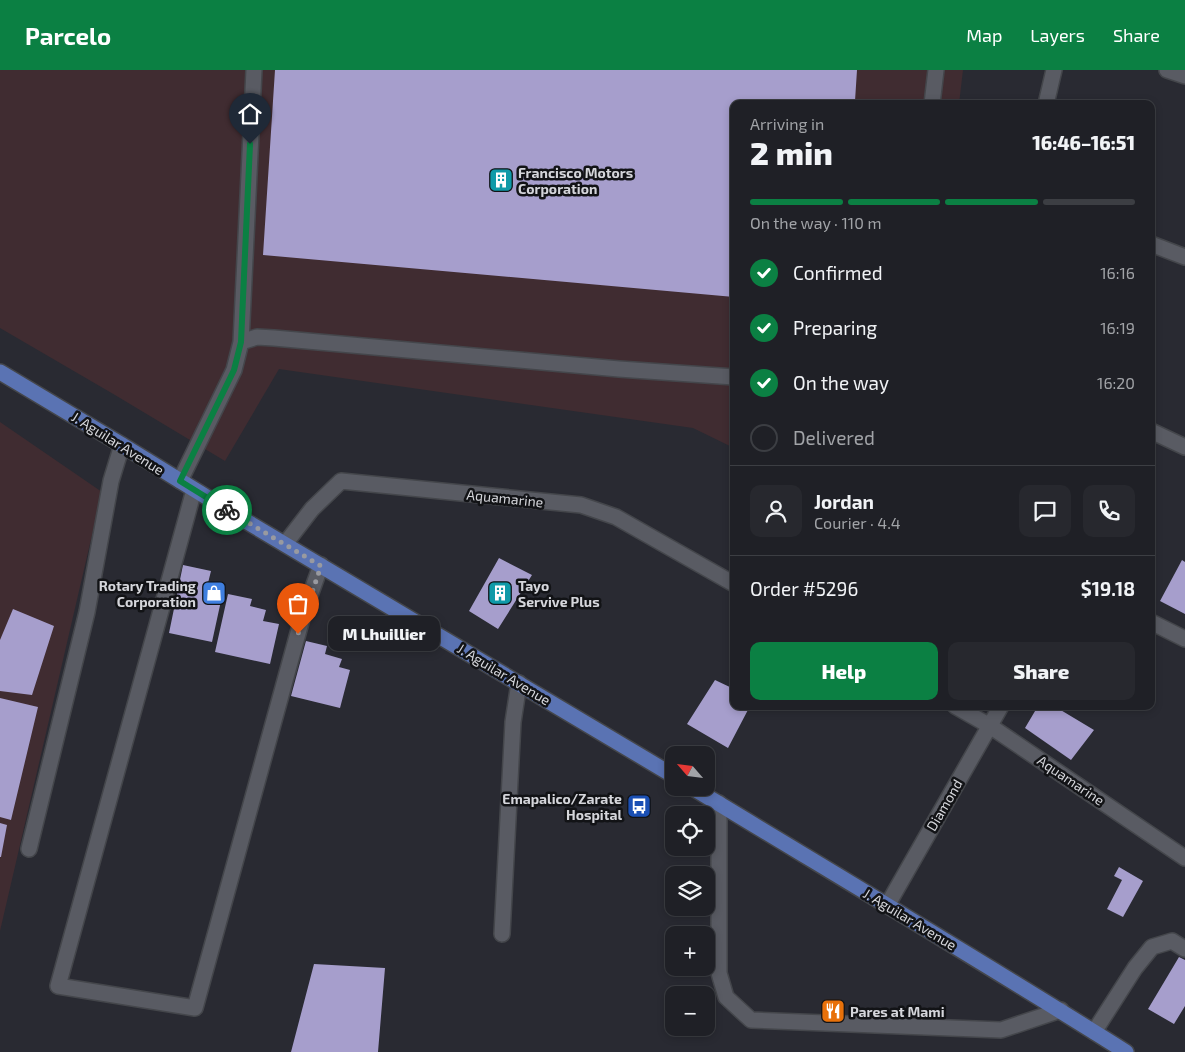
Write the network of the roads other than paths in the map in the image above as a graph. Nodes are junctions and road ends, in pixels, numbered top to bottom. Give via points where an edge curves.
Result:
1 (254, 70) edge
2 (936, 70) edge
3 (1054, 70) edge
4 (1167, 70) edge
5 (1185, 76) edge
6 (932, 100) edge
7 (1047, 100) edge
8 (1155, 246) edge
9 (1185, 257) edge
10 (241, 342) junction
11 (0, 372) edge
12 (730, 377) edge
13 (1155, 433) edge
14 (122, 445) junction
15 (1185, 446) edge
16 (180, 481) junction
17 (194, 490) junction
18 (285, 544) junction
19 (321, 566) junction
20 (730, 582) edge
21 (1155, 624) edge
22 (1185, 639) edge
23 (519, 683) junction
24 (962, 710) edge
25 (999, 710) edge
26 (990, 726) junction
27 (665, 771) edge
28 (707, 796) edge
29 (719, 803) junction
30 (29, 849) dead end
31 (1185, 858) edge
32 (888, 904) junction
33 (502, 934) dead end
34 (1185, 949) edge
35 (1061, 1010) junction
36 (1094, 1032) junction
37 (1126, 1052) edge

1 - 10 street
2 - 6 street
3 - 7 street
4 - 5 street
8 - 9 street
10 - 12 street via 258,337 274,338
10 - 16 street via 234,370
11 - 14 main road, J. Aguilar Avenue
13 - 15 street
14 - 16 main road, J. Aguilar Avenue
14 - 30 street via 111,481 87,612
16 - 17 main road, J. Aguilar Avenue
17 - 18 main road, J. Aguilar Avenue
17 - 19 street via 58,986 195,1008 303,615
18 - 19 main road, J. Aguilar Avenue
18 - 20 street, Aquamarine via 312,509 341,482 580,505 616,517
19 - 23 main road, J. Aguilar Avenue
21 - 22 street
23 - 27 main road, J. Aguilar Avenue
23 - 33 street via 513,722
24 - 26 street, Aquamarine
25 - 26 street, Diamond
26 - 31 street, Aquamarine
26 - 32 street, Diamond
28 - 29 main road, J. Aguilar Avenue
29 - 32 main road, J. Aguilar Avenue
29 - 35 street via 719,973 726,997 752,1020 1001,1030
32 - 35 main road, J. Aguilar Avenue
34 - 36 street via 1172,941 1152,947 1134,968
35 - 36 main road, J. Aguilar Avenue
36 - 37 main road, J. Aguilar Avenue

